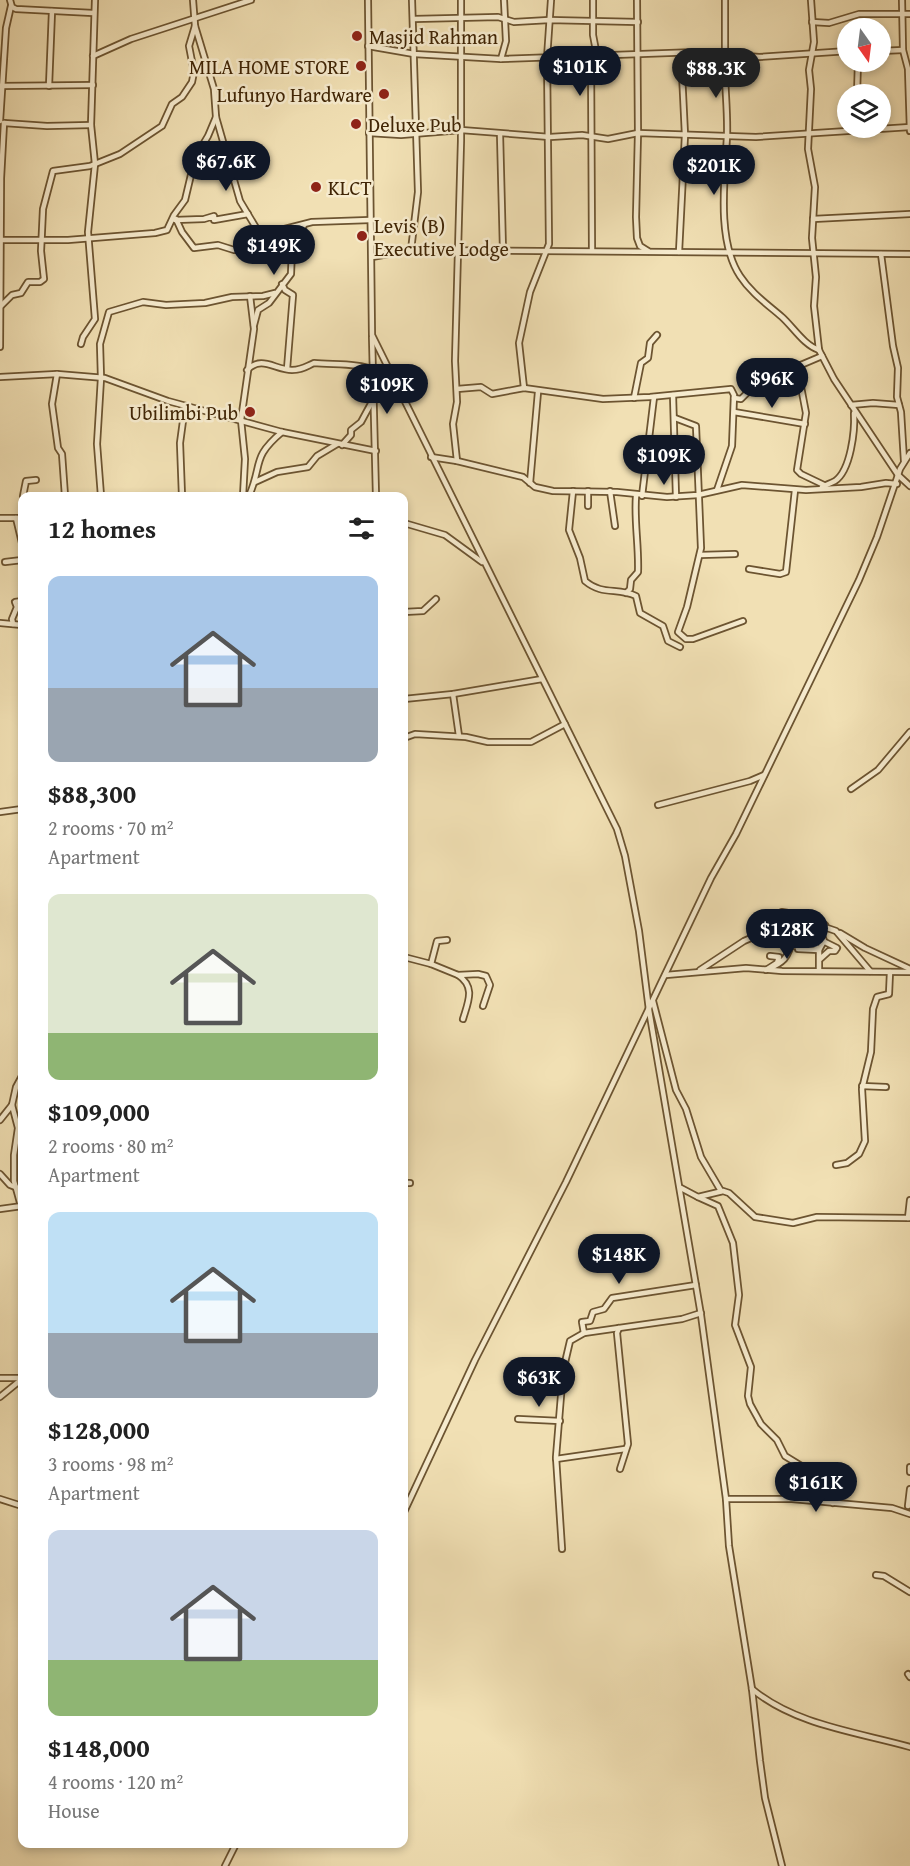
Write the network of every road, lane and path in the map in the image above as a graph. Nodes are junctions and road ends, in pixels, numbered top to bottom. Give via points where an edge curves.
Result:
1 (95, 0) edge
2 (193, 0) edge
3 (251, 0) edge
4 (368, 0) edge
5 (412, 0) edge
6 (461, 0) edge
7 (504, 0) edge
8 (551, 0) edge
9 (593, 0) edge
10 (637, 0) edge
11 (725, 0) edge
12 (811, 0) edge
13 (902, 0) edge
14 (10, 3) edge
15 (52, 11) junction
16 (2, 13) dead end
17 (93, 13) junction
18 (9, 14) junction
19 (903, 14) junction
20 (910, 14) edge
21 (193, 18) junction
22 (414, 19) junction
23 (504, 19) junction
24 (459, 20) junction
25 (549, 20) junction
26 (593, 22) junction
27 (638, 22) junction
28 (812, 22) junction
29 (195, 26) junction
30 (368, 46) junction
31 (891, 51) edge
32 (837, 52) edge
33 (906, 52) edge
34 (681, 53) junction
35 (715, 53) junction
36 (725, 53) junction
37 (414, 54) junction
38 (812, 54) junction
39 (638, 55) junction
40 (591, 56) junction
41 (597, 56) junction
42 (93, 57) junction
43 (460, 58) junction
44 (501, 58) junction
45 (548, 58) junction
46 (93, 85) junction
47 (2, 86) edge
48 (49, 86) junction
49 (216, 117) junction
50 (1, 122) edge
51 (91, 125) junction
52 (891, 128) edge
53 (910, 128) edge
54 (461, 130) junction
55 (837, 131) edge
56 (369, 133) junction
57 (638, 133) junction
58 (808, 133) junction
59 (417, 134) junction
60 (501, 134) junction
61 (685, 135) junction
62 (550, 137) junction
63 (592, 137) junction
64 (727, 137) junction
65 (227, 151) junction
66 (198, 152) junction
67 (96, 164) junction
68 (248, 214) junction
69 (910, 214) edge
70 (176, 219) junction
71 (813, 219) junction
72 (370, 220) junction
73 (170, 224) junction
74 (304, 225) junction
75 (260, 233) junction
76 (88, 238) junction
77 (0, 240) edge
78 (42, 241) junction
79 (411, 250) junction
80 (546, 250) junction
81 (592, 250) junction
82 (458, 251) junction
83 (503, 251) junction
84 (648, 251) junction
85 (679, 252) junction
86 (730, 253) junction
87 (880, 254) junction
88 (910, 254) edge
89 (813, 255) junction
90 (372, 257) junction
91 (1, 267) edge
92 (282, 284) junction
93 (275, 293) junction
94 (250, 296) junction
95 (1, 306) edge
96 (254, 329) junction
97 (372, 335) junction
98 (657, 335) dead end
99 (81, 344) dead end
100 (0, 347) edge
101 (819, 350) junction
102 (822, 356) junction
103 (797, 366) junction
104 (288, 369) junction
105 (247, 370) junction
106 (374, 370) junction
107 (57, 374) junction
108 (0, 377) edge
109 (101, 378) junction
110 (457, 388) junction
111 (524, 388) junction
112 (538, 392) junction
113 (673, 395) junction
114 (375, 396) junction
115 (654, 397) junction
116 (634, 398) junction
117 (734, 398) junction
118 (850, 405) junction
119 (899, 405) junction
120 (185, 406) junction
121 (854, 410) junction
122 (734, 412) junction
123 (675, 418) junction
124 (241, 420) junction
125 (804, 424) junction
126 (282, 432) junction
127 (339, 444) junction
128 (376, 451) junction
129 (910, 453) edge
130 (431, 457) junction
131 (457, 461) junction
132 (904, 461) junction
133 (898, 475) junction
134 (36, 480) dead end
135 (255, 482) junction
136 (530, 483) junction
137 (897, 484) junction
138 (824, 485) junction
139 (910, 486) edge
140 (795, 489) junction
141 (817, 489) junction
142 (252, 490) edge
143 (573, 490) junction
144 (717, 490) junction
145 (588, 491) junction
146 (610, 491) junction
147 (24, 492) edge
148 (65, 492) edge
149 (101, 492) edge
150 (182, 492) edge
151 (243, 492) edge
152 (377, 492) edge
153 (698, 495) junction
154 (639, 496) junction
155 (676, 497) junction
156 (588, 506) dead end
157 (0, 518) edge
158 (16, 518) joint
159 (408, 524) edge
160 (18, 526) edge
161 (615, 526) dead end
162 (735, 554) dead end
163 (700, 555) junction
164 (18, 560) edge
165 (5, 562) dead end
166 (484, 563) junction
167 (749, 569) dead end
168 (625, 593) junction
169 (436, 599) dead end
170 (18, 602) edge
171 (408, 612) edge
172 (743, 621) dead end
173 (0, 623) edge
174 (13, 624) junction
175 (18, 625) edge
176 (680, 647) dead end
177 (542, 679) junction
178 (453, 694) junction
179 (408, 699) edge
180 (565, 724) junction
181 (910, 732) edge
182 (459, 736) junction
183 (408, 737) edge
184 (764, 775) junction
185 (851, 789) dead end
186 (658, 805) dead end
187 (18, 810) edge
188 (0, 812) edge
189 (782, 912) junction
190 (804, 920) junction
191 (792, 923) junction
192 (781, 925) junction
193 (818, 925) junction
194 (836, 931) junction
195 (780, 932) dead end
196 (794, 936) dead end
197 (447, 940) dead end
198 (824, 942) junction
199 (791, 946) junction
200 (819, 950) junction
201 (770, 956) dead end
202 (408, 958) edge
203 (819, 960) junction
204 (431, 964) junction
205 (766, 970) junction
206 (819, 970) junction
207 (697, 971) junction
208 (870, 971) junction
209 (910, 971) edge
210 (890, 972) junction
211 (458, 975) junction
212 (666, 975) junction
213 (652, 1001) junction
214 (483, 1006) dead end
215 (648, 1010) junction
216 (463, 1019) dead end
217 (18, 1083) edge
218 (862, 1086) junction
219 (886, 1087) dead end
220 (12, 1105) junction
221 (0, 1119) edge
222 (836, 1165) dead end
223 (0, 1174) edge
224 (18, 1188) joint
225 (681, 1188) junction
226 (721, 1191) junction
227 (698, 1197) junction
228 (910, 1200) edge
229 (18, 1207) edge
230 (0, 1209) edge
231 (909, 1218) edge
232 (696, 1285) junction
233 (701, 1312) junction
234 (619, 1329) junction
235 (584, 1333) junction
236 (0, 1378) edge
237 (18, 1379) edge
238 (18, 1382) edge
239 (0, 1397) edge
240 (518, 1419) dead end
241 (560, 1421) junction
242 (626, 1449) junction
243 (556, 1459) junction
244 (910, 1467) edge
245 (620, 1469) dead end
246 (910, 1472) edge
247 (910, 1489) edge
248 (0, 1499) edge
249 (726, 1499) junction
250 (18, 1503) edge
251 (408, 1503) edge
252 (832, 1503) junction
253 (908, 1506) dead end
254 (910, 1514) edge
255 (562, 1549) dead end
256 (876, 1575) dead end
257 (910, 1592) edge
258 (752, 1689) junction
259 (910, 1747) edge
260 (234, 1848) edge
261 (225, 1866) edge
262 (782, 1866) edge

1 - 17 street
2 - 21 street
3 - 21 street
4 - 30 street
5 - 22 street
6 - 24 street
7 - 23 street
8 - 25 street
9 - 26 street
10 - 27 street
11 - 36 street
12 - 28 street
13 - 19 street
14 - 15 street via 16,9
14 - 18 street
15 - 17 street
15 - 48 street
16 - 18 street
17 - 42 street
18 - 47 street
19 - 20 street
19 - 28 street via 859,14 829,23
19 - 33 street
21 - 29 street
21 - 42 street
22 - 24 street
22 - 37 street
23 - 24 street
23 - 25 street
23 - 44 street via 506,41
24 - 43 street
25 - 26 street
25 - 45 street
26 - 27 street
26 - 41 street
27 - 39 street
28 - 38 street
29 - 49 street via 214,89
29 - 67 street via 189,54 194,72 187,91 172,104 162,126 133,147
30 - 37 street
30 - 56 street
31 - 33 street
32 - 38 street
33 - 53 street
34 - 35 street
34 - 39 street
34 - 61 street
35 - 36 street
35 - 64 street via 724,57
36 - 38 street via 759,57
37 - 43 street
37 - 59 street
38 - 58 street
39 - 41 street
39 - 57 street
40 - 41 street
40 - 45 street
40 - 63 street
42 - 46 street
43 - 44 street
43 - 54 street
44 - 45 street
45 - 62 street
46 - 48 street
46 - 51 street
47 - 48 street
47 - 50 street
49 - 65 street
49 - 66 street
50 - 51 street
50 - 77 street
51 - 67 street
52 - 53 street
54 - 59 street
54 - 60 street
54 - 82 street
55 - 58 street
56 - 59 street
56 - 72 street
57 - 61 street
57 - 63 street via 608,139
57 - 84 street via 637,238
58 - 64 street
58 - 71 street via 815,187
59 - 79 street via 417,213
60 - 62 street
60 - 83 street
61 - 64 street
61 - 85 street
62 - 63 street
62 - 80 street
63 - 81 street
64 - 86 street via 725,217
65 - 66 street
65 - 68 street via 240,201
66 - 73 street via 185,200
67 - 76 street
67 - 78 street via 53,171 43,209
68 - 70 street via 214,220 214,216
68 - 75 street
69 - 71 street
70 - 73 street
70 - 75 street via 194,248 218,244 234,250 252,250 259,243
71 - 89 street
72 - 74 street
72 - 90 street
73 - 76 street via 160,233
74 - 75 street
74 - 92 street via 292,248 291,274
76 - 78 street
76 - 99 street via 95,319
77 - 78 street
77 - 91 street
78 - 95 street via 44,279 28,282 21,293 12,295
79 - 82 street
79 - 90 street
80 - 81 street
80 - 83 street
80 - 111 street via 530,292 519,343
81 - 84 street
82 - 83 street
82 - 110 street
84 - 85 street
85 - 86 street
86 - 89 street
86 - 101 street via 739,276 758,299 786,321 808,346
87 - 88 street
87 - 89 street
87 - 119 street via 898,368
89 - 101 street
90 - 97 street
91 - 95 street
92 - 93 street
92 - 104 street via 293,295
93 - 94 street
93 - 96 street via 256,314
94 - 96 street
94 - 109 street via 205,303 143,302 109,312 100,340
95 - 100 street
96 - 105 street
97 - 106 street
97 - 130 street
98 - 116 street via 650,343 648,358 641,363
101 - 102 street
102 - 103 street
102 - 118 street
103 - 117 street via 756,384 741,399
103 - 125 street via 806,413
104 - 105 street via 262,362
104 - 106 street via 306,369 314,363 360,365
105 - 124 street
106 - 114 street
107 - 108 street
107 - 109 street
107 - 148 street via 52,404
109 - 120 street
109 - 149 street via 97,444
110 - 111 street via 481,387 497,394
110 - 131 street via 453,424
111 - 112 street
112 - 116 street via 589,399
112 - 136 street
113 - 115 street
113 - 117 street via 729,389
113 - 123 street
114 - 127 street via 351,435
114 - 128 street
115 - 116 street
115 - 154 street
117 - 122 street
118 - 119 street
118 - 121 street
119 - 132 street
120 - 124 street
120 - 150 street via 180,443
121 - 133 street
121 - 138 street via 853,445 838,478
122 - 125 street
122 - 144 street via 731,447
123 - 153 street via 696,426
123 - 155 street
124 - 126 street
124 - 151 street
125 - 138 street via 798,471
126 - 127 street
126 - 135 street via 259,456
127 - 128 street
127 - 135 street via 317,456 308,467 277,472
128 - 152 street
129 - 132 street
130 - 131 street
130 - 166 street
131 - 136 street via 523,477
132 - 133 street
133 - 137 street
133 - 139 street
134 - 147 street via 26,481
135 - 142 street
136 - 143 street via 543,490
137 - 141 street
137 - 184 street via 859,580
138 - 141 street
140 - 141 street
140 - 144 street via 742,485
140 - 167 street via 786,572
143 - 145 street
143 - 168 street via 569,530 585,580 600,591
144 - 153 street
145 - 146 street
145 - 156 street
146 - 154 street
146 - 161 street
153 - 155 street
153 - 163 street
154 - 155 street
154 - 168 street via 634,511 638,526 638,572
157 - 158 street
158 - 160 street
159 - 166 street via 445,535
162 - 163 street
163 - 172 street via 678,633 693,639
164 - 165 street
166 - 177 street
168 - 176 street via 636,596 640,613 663,626 668,641
169 - 171 street via 423,611
170 - 174 street
173 - 174 street
174 - 175 street
177 - 178 street
177 - 180 street
178 - 179 street
178 - 182 street
180 - 182 street via 531,742
180 - 215 street via 621,839 639,931
181 - 185 street via 878,770
182 - 183 street
184 - 186 street
184 - 212 street
187 - 188 street
189 - 190 street
189 - 192 street
189 - 194 street via 812,917
190 - 191 street
190 - 193 street
191 - 192 street
191 - 196 street
192 - 207 street via 744,941
193 - 194 street
193 - 198 street
194 - 208 street
194 - 209 street
195 - 199 street via 792,939
197 - 204 street via 437,941
198 - 200 street via 814,943
198 - 203 street via 837,948
199 - 200 street
199 - 205 street via 781,964
200 - 203 street
201 - 205 street via 779,957
202 - 204 street
203 - 206 street
204 - 211 street
205 - 206 street
205 - 207 street
206 - 208 street
207 - 212 street
208 - 210 street
209 - 210 street
210 - 218 street via 889,994 878,997 874,1006 871,1052
211 - 214 street via 488,978 490,985
211 - 216 street via 470,989
212 - 213 street
213 - 215 street
213 - 226 street via 676,1089 701,1157
215 - 225 street
215 - 251 street
217 - 220 street
218 - 219 street
218 - 222 street via 864,1146 847,1163
220 - 221 street
220 - 224 street via 18,1128 14,1181
223 - 224 street
225 - 227 street
225 - 232 street
226 - 227 street
226 - 231 street via 729,1193 755,1217 793,1223 817,1217
227 - 252 street via 718,1206 731,1235 739,1281 735,1325 750,1364 750,1404 784,1456 816,1476
228 - 231 street
229 - 230 street
232 - 233 street
232 - 235 street via 612,1298 604,1309 592,1312 590,1321 582,1322
233 - 234 street
233 - 249 street
234 - 235 street
234 - 242 street
235 - 241 street via 572,1338 568,1346
236 - 237 street
238 - 239 street
240 - 241 street
241 - 243 street
242 - 243 street
242 - 245 street
243 - 255 street
244 - 246 street
247 - 253 street
248 - 250 street
249 - 252 street
249 - 258 street via 729,1546
252 - 254 street via 892,1508
256 - 257 street
258 - 259 street via 767,1702 815,1723
258 - 262 street via 765,1798
260 - 261 street

